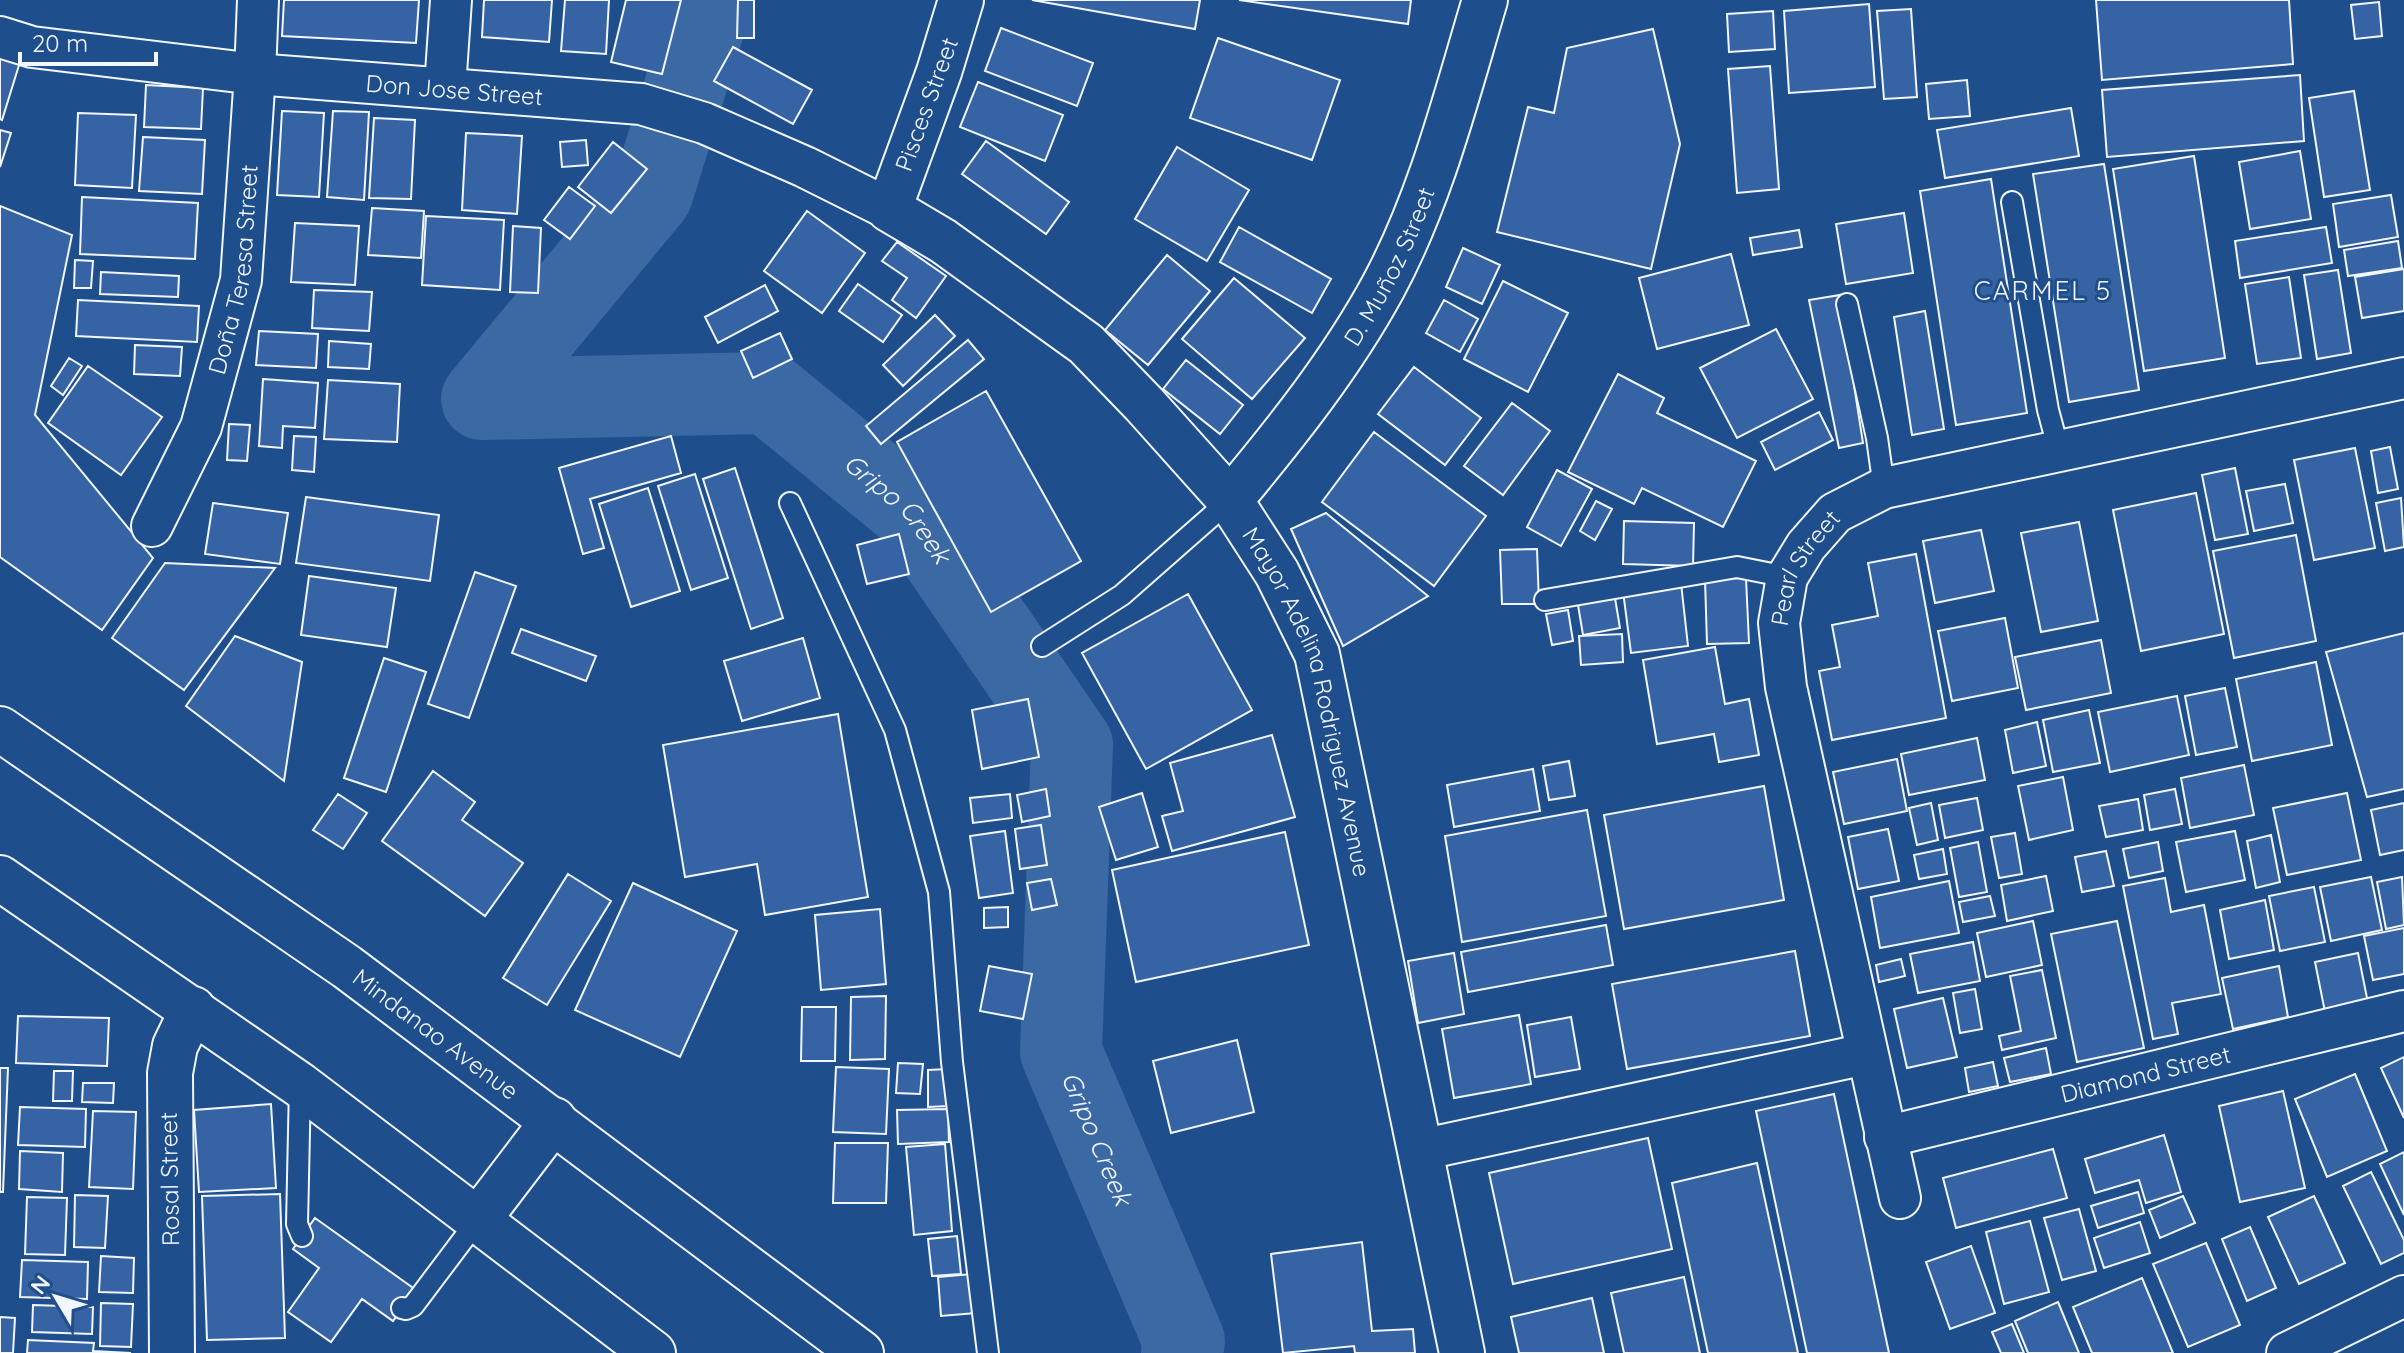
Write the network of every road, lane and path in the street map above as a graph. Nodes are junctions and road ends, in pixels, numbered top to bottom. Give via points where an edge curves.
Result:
1 (258, 0) edge
2 (451, 0) edge
3 (961, 0) edge
4 (1485, 0) edge
5 (0, 37) edge
6 (255, 74) junction
7 (445, 88) junction
8 (2012, 202) dead end
9 (889, 209) junction
10 (1847, 304) dead end
11 (2404, 378) edge
12 (2059, 451) junction
13 (1884, 488) junction
14 (1230, 500) junction
15 (790, 503) dead end
16 (152, 526) dead end
17 (1787, 577) junction
18 (1545, 600) dead end
19 (1042, 646) dead end
20 (0, 729) edge
21 (0, 878) edge
22 (193, 1009) junction
23 (2404, 1011) edge
24 (1866, 1054) junction
25 (300, 1085) junction
26 (554, 1120) junction
27 (1885, 1137) junction
28 (1420, 1150) junction
29 (1900, 1198) dead end
30 (477, 1221) junction
31 (302, 1236) dead end
32 (2404, 1296) edge
33 (402, 1308) dead end
34 (172, 1353) edge
35 (653, 1353) edge
36 (861, 1353) edge
37 (988, 1353) edge
38 (1462, 1353) edge
39 (2287, 1353) edge

1 - 6 street, Doña Teresa Street
2 - 7 street
3 - 9 street, Pisces Street
4 - 14 street, D. Muñoz Street via 1427,188 1383,286 1331,372
5 - 6 street, Don Jose Street via 32,47
6 - 7 street, Don Jose Street
6 - 16 street, Doña Teresa Street via 241,280 201,427
7 - 9 street, Don Jose Street via 641,104 805,167
8 - 12 lane
9 - 14 street, Mayor Adelina Rodriguez Avenue via 943,241 1086,344
10 - 13 lane
11 - 12 street, Pearl Street
12 - 13 street, Pearl Street
13 - 17 street, Pearl Street via 1835,513
14 - 19 lane via 1122,595
14 - 28 street, Mayor Adelina Rodriguez Avenue via 1277,573 1317,654
15 - 37 lane via 895,730 939,892 952,1062
17 - 18 lane via 1737,567
17 - 24 street, Pearl Street via 1779,623 1786,687
20 - 26 street, Mindanao Avenue via 347,967
21 - 22 street
22 - 25 street
22 - 34 street, Rosal Street via 175,1046 170,1073
23 - 27 street, Diamond Street
24 - 27 street, Pearl Street
24 - 28 street
25 - 30 street
25 - 31 lane via 297,1224
26 - 30 street
26 - 36 street, Mindanao Avenue
27 - 29 street, Pearl Street
28 - 38 street, Mayor Adelina Rodriguez Avenue
30 - 33 lane via 413,1306
30 - 35 street
32 - 39 street

